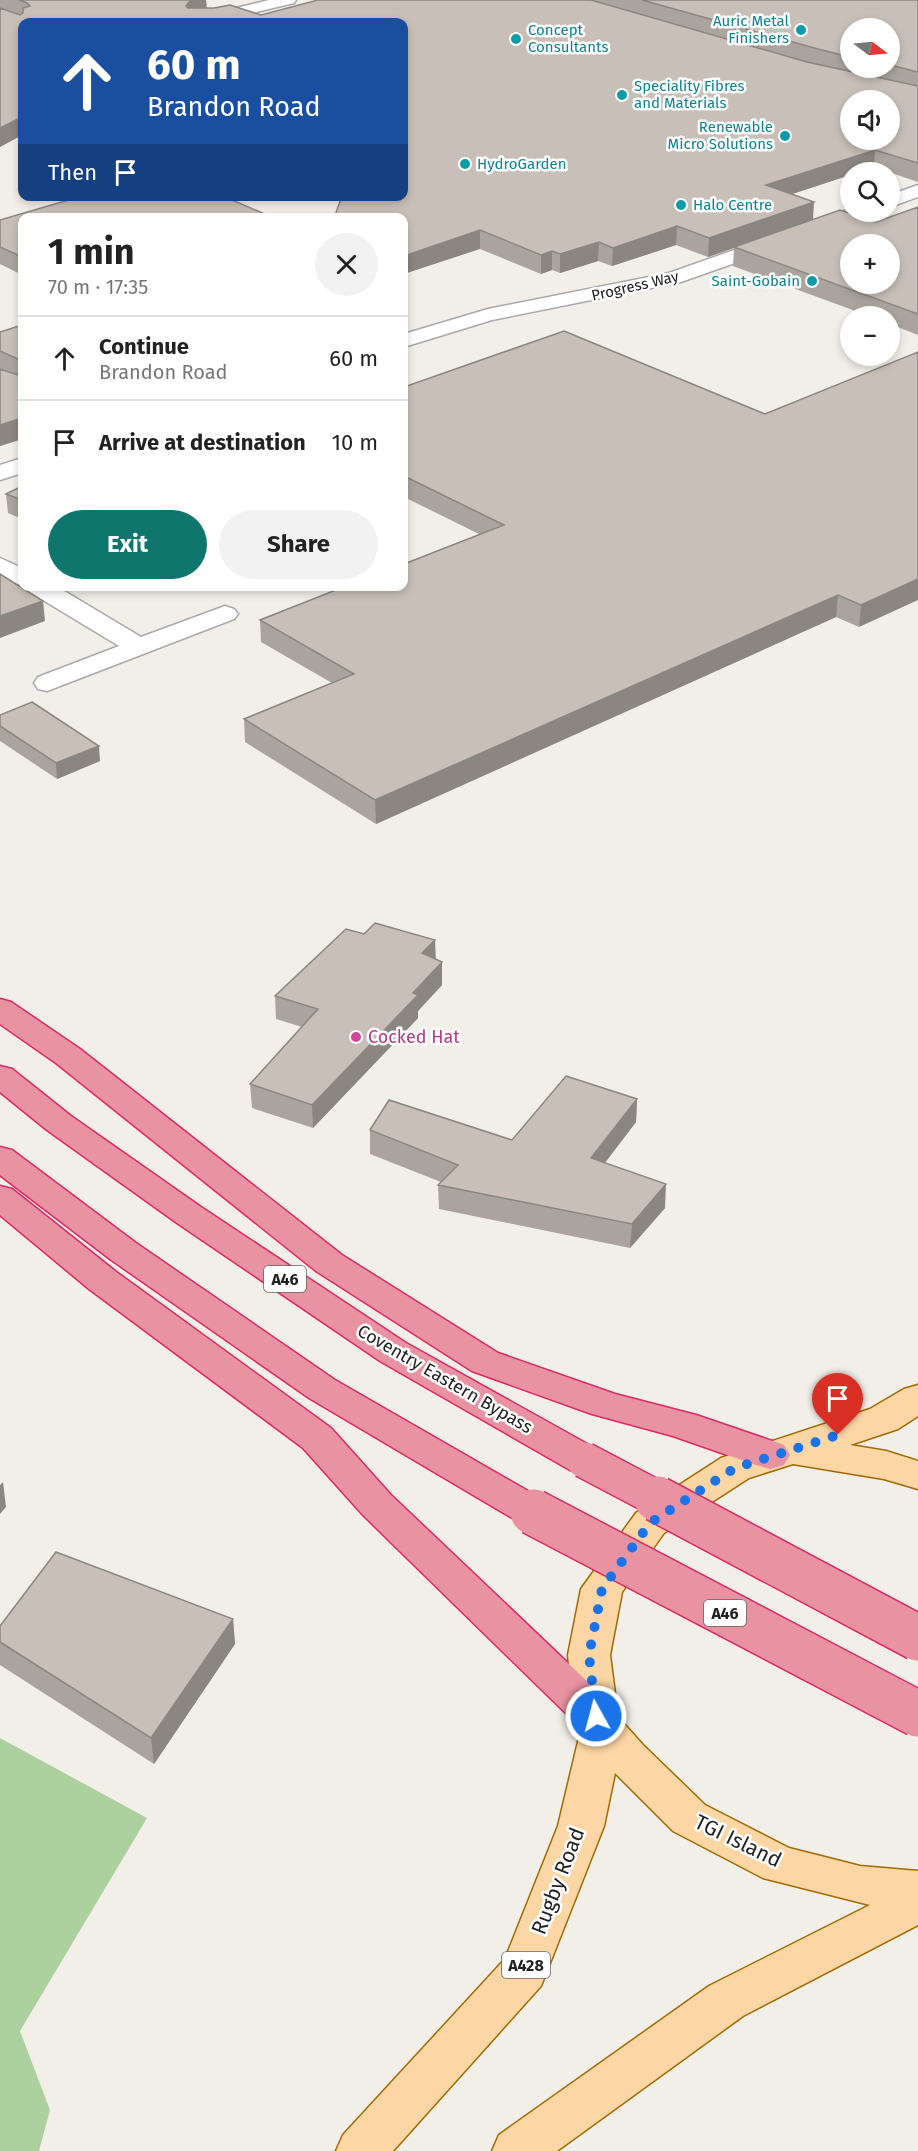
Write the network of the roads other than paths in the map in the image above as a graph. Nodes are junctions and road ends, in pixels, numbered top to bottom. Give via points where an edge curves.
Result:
1 (288, 0) edge
2 (214, 18) edge
3 (918, 191) edge
4 (900, 197) edge
5 (840, 219) edge
6 (408, 340) edge
7 (18, 466) edge
8 (0, 472) edge
9 (0, 565) edge
10 (18, 576) edge
11 (45, 591) edge
12 (225, 614) dead end
13 (139, 647) junction
14 (47, 684) dead end
15 (0, 1010) edge
16 (0, 1076) edge
17 (0, 1158) edge
18 (0, 1197) edge
19 (918, 1398) edge
20 (782, 1453) junction
21 (918, 1475) edge
22 (918, 1638) edge
23 (918, 1714) edge
24 (600, 1722) junction
25 (918, 1890) edge
26 (918, 1903) edge
27 (361, 2151) edge
28 (517, 2151) edge

1 - 2 street
3 - 4 street
5 - 6 street, Progress Way via 674,278 488,315
7 - 8 street
9 - 10 street
11 - 13 street
12 - 13 street
13 - 14 street
15 - 20 highway via 68,1056 329,1263 485,1362 606,1405
16 - 22 highway, Coventry Eastern Bypass / A46, bridge via 189,1215 393,1352 584,1460
17 - 23 highway, A46, bridge via 123,1251 321,1389 533,1512
18 - 24 highway via 102,1280 316,1438 377,1505
19 - 20 main road via 884,1419
20 - 21 main road via 886,1465
20 - 24 main road via 735,1468 650,1523 602,1589 589,1655
24 - 25 main road, TGI Island via 627,1757 689,1818 779,1864 860,1885
24 - 27 main road, Rugby Road / A428 via 581,1826 524,1971
26 - 28 main road via 726,2001

